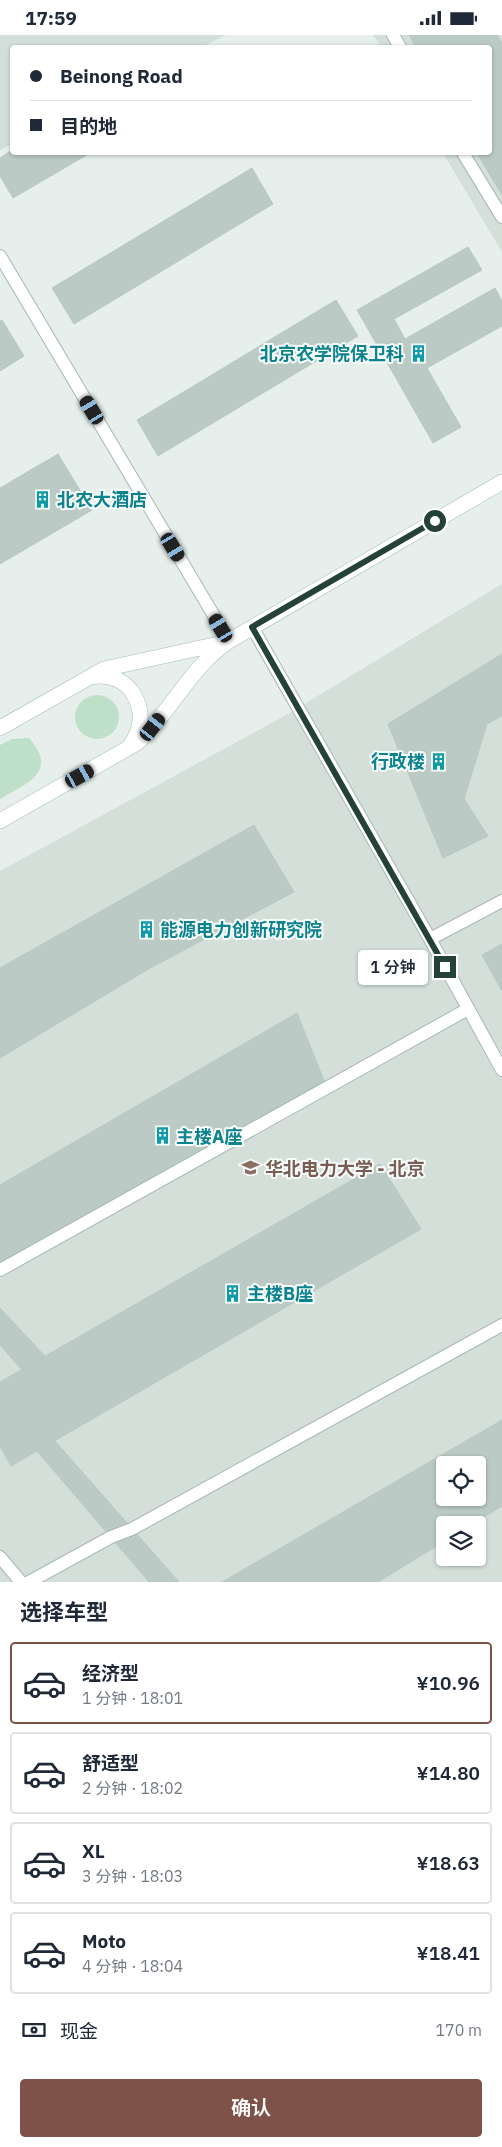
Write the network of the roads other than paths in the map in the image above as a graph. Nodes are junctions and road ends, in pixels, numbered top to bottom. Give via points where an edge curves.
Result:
1 (464, 155) edge
2 (502, 217) edge
3 (0, 256) edge
4 (502, 482) edge
5 (252, 627) junction
6 (229, 641) junction
7 (84, 679) junction
8 (0, 728) edge
9 (128, 749) junction
10 (0, 821) edge
11 (502, 901) edge
12 (430, 939) junction
13 (468, 1009) junction
14 (502, 1070) edge
15 (0, 1270) edge
16 (502, 1325) edge
17 (0, 1557) edge
18 (22, 1582) edge
19 (29, 1582) edge

1 - 2 lane
3 - 6 lane
4 - 5 street
5 - 6 street
5 - 12 lane
6 - 7 street via 116,666
6 - 9 street via 206,661 153,727
7 - 8 street
7 - 9 street via 106,676 116,679 138,698 140,728
9 - 10 street
11 - 12 lane
12 - 13 lane
13 - 14 lane
13 - 15 lane
16 - 19 lane via 132,1529
17 - 18 lane

